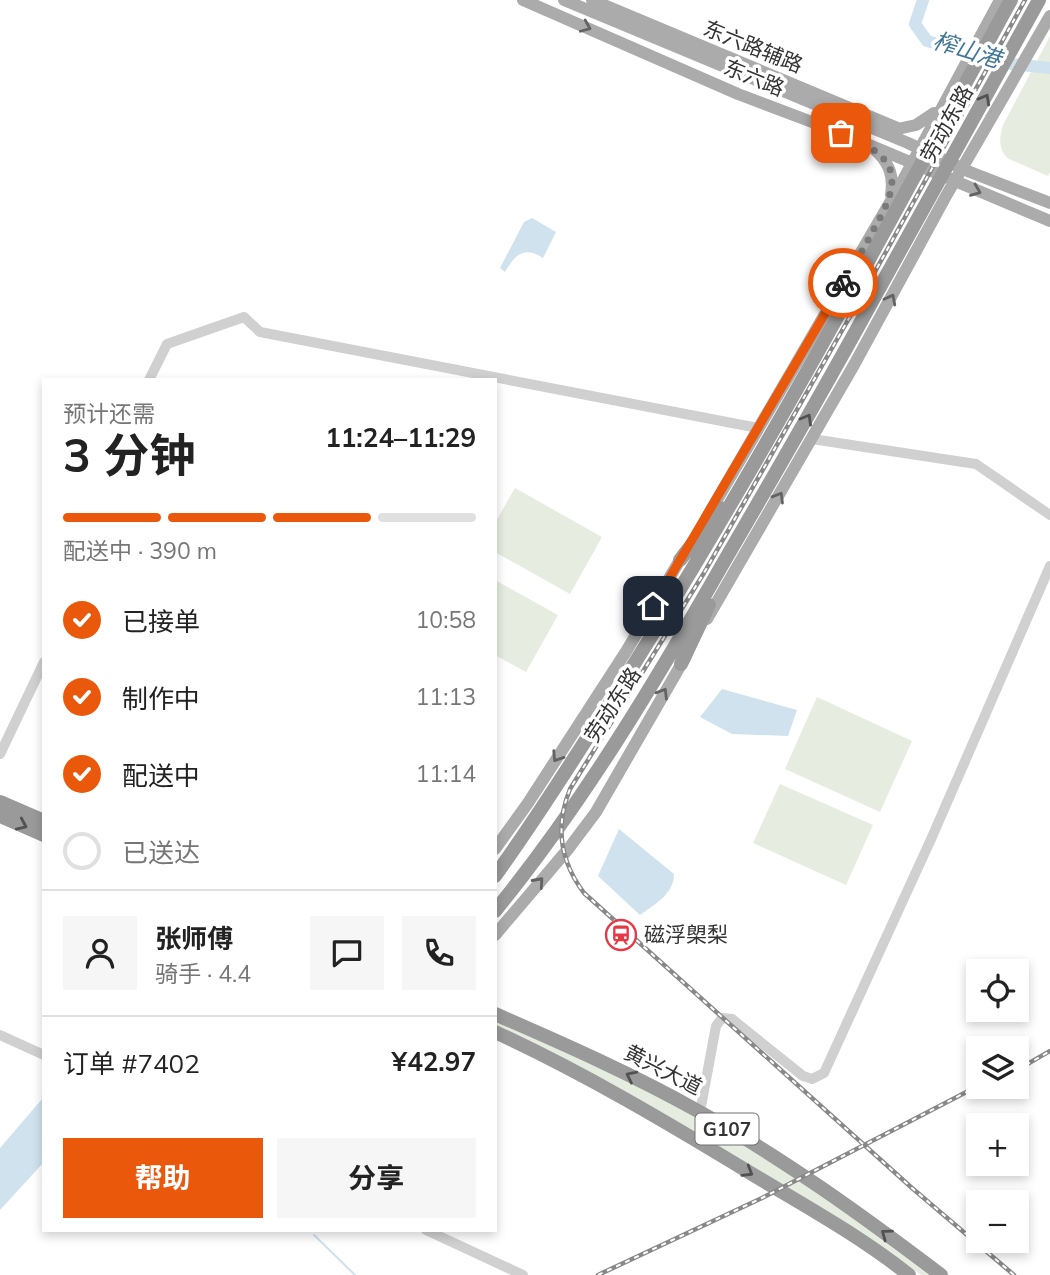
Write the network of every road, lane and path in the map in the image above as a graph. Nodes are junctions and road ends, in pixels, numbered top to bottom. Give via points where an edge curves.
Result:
1 (523, 0) edge
2 (564, 0) edge
3 (592, 0) edge
4 (1000, 0) edge
5 (1011, 0) edge
6 (1039, 0) edge
7 (1050, 16) edge
8 (943, 103) junction
9 (872, 128) junction
10 (900, 129) junction
11 (865, 143) junction
12 (919, 148) junction
13 (911, 163) junction
14 (962, 169) junction
15 (954, 182) junction
16 (1050, 203) edge
17 (888, 205) junction
18 (1050, 221) edge
19 (150, 378) edge
20 (782, 418) junction
21 (758, 428) junction
22 (812, 439) junction
23 (769, 485) junction
24 (1050, 515) edge
25 (680, 561) junction
26 (1050, 566) edge
27 (681, 664) junction
28 (42, 666) edge
29 (0, 754) edge
30 (0, 802) edge
31 (0, 816) edge
32 (42, 820) edge
33 (42, 834) edge
34 (497, 846) edge
35 (497, 873) edge
36 (497, 908) edge
37 (497, 932) edge
38 (497, 1015) edge
39 (497, 1033) edge
40 (0, 1035) edge
41 (42, 1054) edge
42 (700, 1112) junction
43 (430, 1232) edge
44 (523, 1275) edge
45 (909, 1275) edge
46 (941, 1275) edge

1 -> 11 main road, 东六路 via 738,94
2 - 9 main road, 东六路
3 - 10 main road, 东六路辅路
4 - 8 main road
5 - 20 highway, 劳动东路, bridge
23 -> 6 highway, 劳动东路, bridge
7 - 14 main road
8 - 10 main road via 923,122
8 - 12 main road
9 - 10 main road
9 - 12 main road, 东六路
11 - 13 main road, 东六路
11 - 17 main road via 891,172
12 - 13 main road
12 - 14 main road, 东六路
13 - 15 main road, 东六路
13 - 17 main road
14 - 15 main road
14 - 16 main road, 东六路
15 -> 18 main road, 东六路
22 -> 15 main road
17 - 21 main road
19 - 21 street via 167,344 244,317 260,332
20 - 25 highway
20 - 35 highway, 劳动东路 via 644,650
21 - 25 main road
22 - 24 street via 976,464
27 -> 22 main road
23 - 27 highway
23 - 36 highway, 劳动东路 via 635,712 546,845
25 -> 34 main road via 622,659
26 - 42 street via 824,1073 807,1079 732,1019 722,1018 716,1027
37 -> 27 main road via 596,812
28 - 29 street
30 - 32 highway
31 -> 33 highway
42 -> 38 highway, 黄兴大道 / G107
39 -> 45 highway, 黄兴大道 / G107 via 657,1117 816,1212
40 - 41 street
46 -> 42 highway, 黄兴大道 / G107 via 845,1204
43 - 44 street

